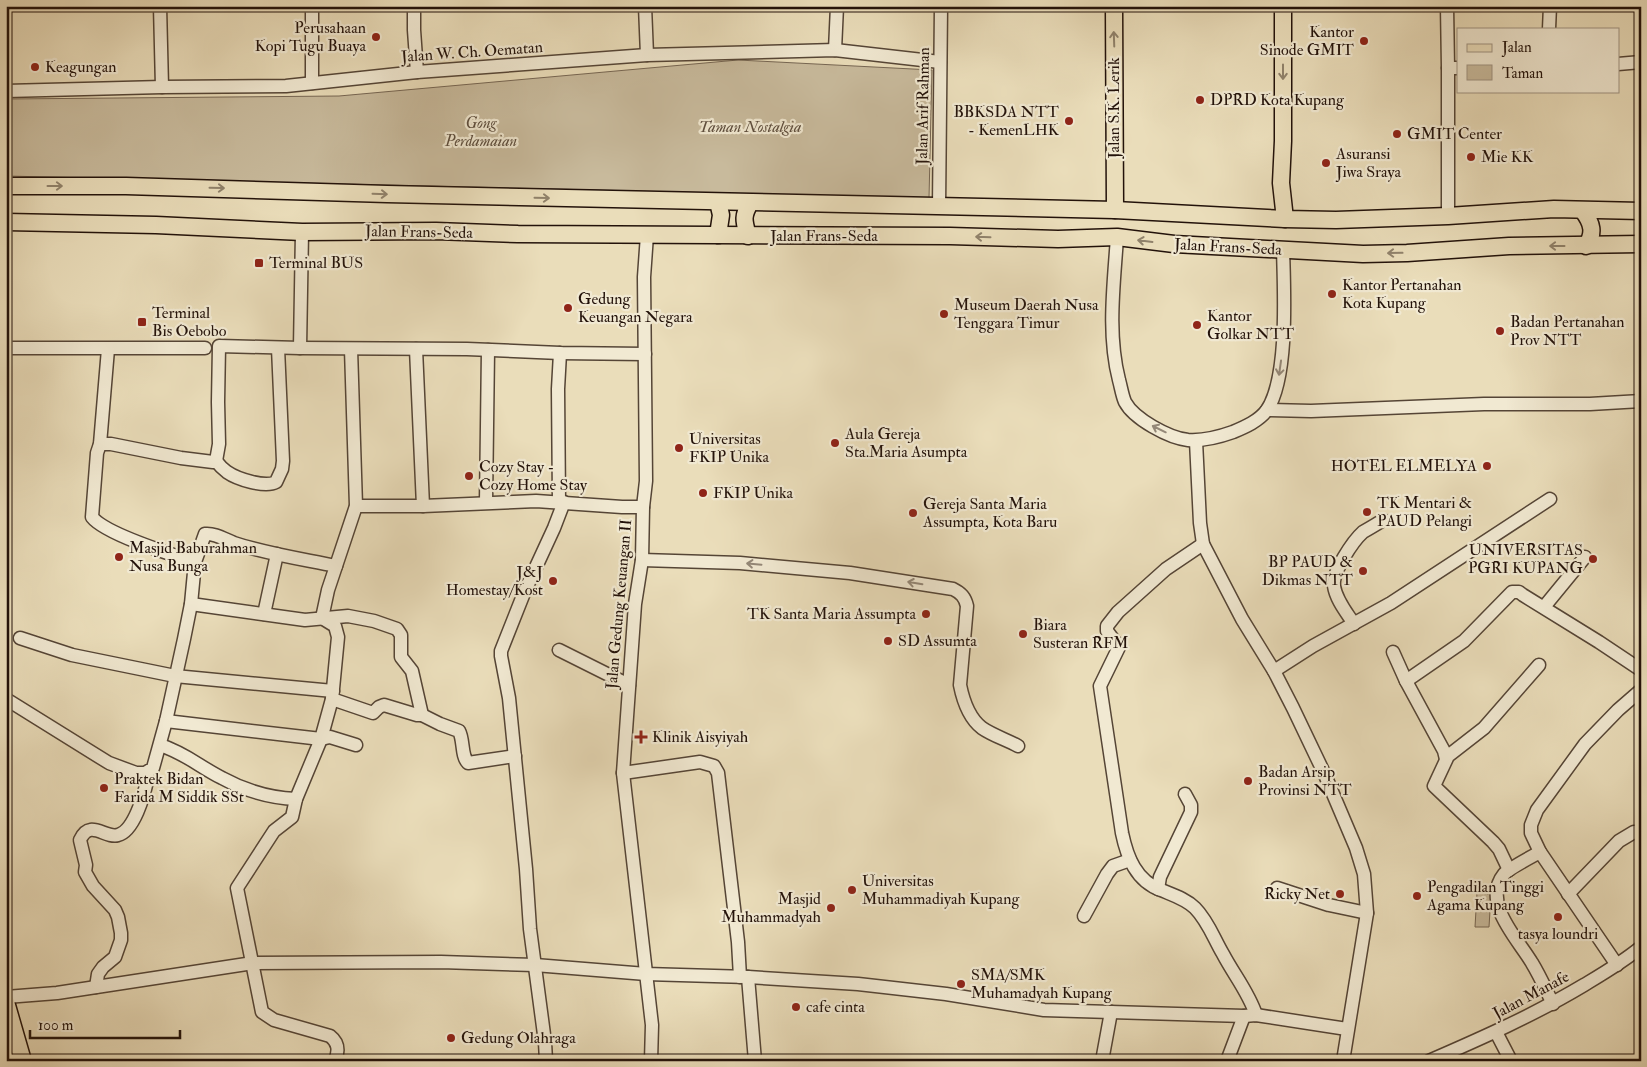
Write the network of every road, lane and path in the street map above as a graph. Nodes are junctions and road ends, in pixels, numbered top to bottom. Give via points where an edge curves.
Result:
1 (160, 6) edge
2 (312, 6) edge
3 (414, 6) edge
4 (645, 6) edge
5 (838, 6) edge
6 (941, 6) edge
7 (1114, 6) edge
8 (1283, 6) edge
9 (1447, 6) edge
10 (1550, 6) edge
11 (1550, 28) edge
12 (835, 50) junction
13 (647, 56) junction
14 (940, 62) junction
15 (1641, 62) edge
16 (1620, 64) edge
17 (1453, 68) edge
18 (417, 72) junction
19 (312, 83) junction
20 (162, 86) junction
21 (6, 91) edge
22 (6, 186) edge
23 (718, 202) junction
24 (750, 203) junction
25 (938, 207) junction
26 (1115, 210) junction
27 (1583, 211) junction
28 (1608, 211) junction
29 (1641, 211) edge
30 (1448, 216) junction
31 (1285, 220) junction
32 (6, 222) edge
33 (302, 232) junction
34 (647, 235) junction
35 (718, 235) junction
36 (748, 236) junction
37 (1117, 237) junction
38 (1611, 244) junction
39 (1641, 244) edge
40 (1586, 246) junction
41 (1282, 249) junction
42 (6, 348) edge
43 (205, 348) dead end
44 (278, 348) junction
45 (300, 348) junction
46 (108, 349) junction
47 (351, 349) junction
48 (416, 349) junction
49 (488, 350) junction
50 (560, 353) junction
51 (645, 354) junction
52 (1641, 401) edge
53 (1267, 410) junction
54 (1196, 440) junction
55 (100, 444) junction
56 (216, 461) junction
57 (1550, 499) dead end
58 (486, 502) junction
59 (562, 502) junction
60 (356, 506) junction
61 (423, 506) junction
62 (643, 507) junction
63 (1383, 520) dead end
64 (1203, 544) junction
65 (277, 554) junction
66 (1585, 557) dead end
67 (642, 560) junction
68 (195, 562) junction
69 (336, 566) junction
70 (191, 604) junction
71 (1544, 607) junction
72 (264, 614) junction
73 (322, 618) junction
74 (1354, 624) junction
75 (20, 638) dead end
76 (559, 650) dead end
77 (1393, 652) dead end
78 (1538, 665) dead end
79 (1641, 670) edge
80 (1274, 671) junction
81 (175, 676) junction
82 (1406, 681) junction
83 (629, 686) junction
84 (1641, 690) edge
85 (332, 695) junction
86 (6, 699) edge
87 (422, 714) junction
88 (166, 720) junction
89 (321, 739) junction
90 (160, 745) junction
91 (356, 745) dead end
92 (1018, 746) dead end
93 (515, 756) junction
94 (1446, 759) junction
95 (623, 773) junction
96 (148, 781) dead end
97 (1185, 794) dead end
98 (296, 799) junction
99 (1641, 833) edge
100 (1540, 852) junction
101 (1130, 860) junction
102 (1509, 870) junction
103 (1277, 888) dead end
104 (1158, 889) junction
105 (1568, 894) junction
106 (1367, 913) junction
107 (1084, 916) dead end
108 (1641, 947) edge
109 (253, 963) junction
110 (535, 964) junction
111 (1617, 966) junction
112 (646, 974) junction
113 (744, 977) junction
114 (96, 987) junction
115 (6, 996) edge
116 (6, 1002) edge
117 (1553, 1004) junction
118 (1110, 1012) junction
119 (1250, 1016) junction
120 (1347, 1029) junction
121 (1496, 1032) junction
122 (20, 1060) edge
123 (335, 1061) edge
124 (546, 1061) edge
125 (651, 1061) edge
126 (755, 1061) edge
127 (1102, 1061) edge
128 (1227, 1061) edge
129 (1343, 1061) edge
130 (1430, 1061) edge
131 (1511, 1061) edge

1 - 20 street
2 - 19 street
3 - 18 street
4 - 13 street
5 - 12 street
6 - 14 street, Jalan Arif Rahman
26 -> 7 main road, Jalan S.K. Lerik
8 -> 31 main road via 1284,141 1281,182
9 - 17 street
10 - 11 street
12 - 13 street, Jalan W. Ch. Oematan
12 - 14 street, Jalan W. Ch. Oematan
13 - 18 street, Jalan W. Ch. Oematan
14 - 25 street, Jalan Arif Rahman
15 - 16 street
17 - 30 street
18 - 19 street, Jalan W. Ch. Oematan
19 - 20 street, Jalan W. Ch. Oematan
20 - 21 street, Jalan W. Ch. Oematan
22 -> 23 main road, Jalan Frans-Seda via 126,186
23 - 24 main road, Jalan Frans-Seda
23 - 35 main road via 721,215
24 - 25 main road, Jalan Frans-Seda
24 - 36 main road via 744,213
25 - 26 main road, Jalan Frans-Seda
26 - 31 main road, Jalan Frans-Seda
27 - 28 main road, Jalan Frans-Seda
27 - 30 main road, Jalan Frans-Seda via 1554,209
27 - 40 main road via 1592,232
28 - 29 main road, Jalan Frans-Seda
28 - 38 main road via 1602,234
30 - 31 main road, Jalan Frans-Seda
32 - 33 main road, Jalan Frans-Seda
33 - 34 main road, Jalan Frans-Seda
33 - 45 street
34 - 35 main road, Jalan Frans-Seda
34 - 51 street, Jalan Gedung Keuangan II
35 - 36 main road, Jalan Frans-Seda
37 -> 36 main road, Jalan Frans-Seda
41 -> 37 main road, Jalan Frans-Seda via 1238,249
54 -> 37 street via 1181,439 1147,423 1137,417 1125,401 1115,365 1112,319
38 - 39 main road, Jalan Frans-Seda
38 - 40 main road, Jalan Frans-Seda
40 -> 41 main road, Jalan Frans-Seda via 1509,246 1363,254
41 -> 53 street via 1284,312 1281,361
42 - 46 street
43 - 46 street
44 - 45 street
44 - 56 street via 219,346 219,444
44 - 56 street via 283,461 276,482 266,485 254,482 229,473
45 - 47 street
46 - 55 street
47 - 48 street
47 - 60 street
48 - 49 street
48 - 61 street
49 - 50 street
49 - 58 street
50 - 51 street
50 - 59 street
51 - 62 street, Jalan Gedung Keuangan II via 646,481
52 - 53 street
53 - 54 street via 1242,428
54 - 64 street
55 - 56 street
55 - 68 street via 94,520 133,540
57 - 74 street
58 - 59 street
58 - 61 street
59 - 62 street
59 - 93 street via 501,651
60 - 61 street
60 - 69 street
62 - 67 street, Jalan Gedung Keuangan II
63 - 74 street via 1362,533 1353,544 1334,581 1338,599
64 - 80 street via 1242,619
64 - 101 street via 1166,569 1107,626 1107,631 1119,646 1100,686 1122,833
65 - 68 street via 207,533
65 - 69 street
65 - 72 street
66 - 71 street
67 - 83 street, Jalan Gedung Keuangan II via 634,604
92 -> 67 street via 982,728 962,697 960,685 967,606 962,594 953,589 850,573 740,562
68 - 70 street
69 - 73 street
70 - 72 street
70 - 81 street
71 - 79 street
71 - 82 street via 1524,594 1512,592 1469,636
72 - 73 street via 305,620
73 - 85 street via 334,626 338,637
73 - 87 street via 348,616 374,620 397,629 402,635 402,658 412,671
74 - 80 street
75 - 81 street via 72,655
76 - 83 street
77 - 82 street
78 - 94 street via 1484,728
80 - 106 street via 1356,848 1364,874
81 - 85 street
81 - 88 street
82 - 94 street
83 - 95 street, Jalan Gedung Keuangan II
84 - 100 street via 1585,744 1537,810 1531,833
85 - 87 street via 373,713 384,705
85 - 89 street
86 - 90 street via 122,769 145,773 153,768
87 - 93 street via 460,732 468,763
88 - 89 street
88 - 90 street
89 - 91 street via 330,737
89 - 98 street
90 - 98 street via 185,755 239,786
93 - 110 street
94 - 102 street via 1434,786 1493,842
95 - 112 street, Jalan Gedung Keuangan II
95 - 113 street via 700,762 714,766 718,773
96 - 114 street via 136,817 123,833 113,836 92,830 80,840 85,872 92,886 115,910 121,932 115,957 98,974
97 - 104 street via 1191,812 1160,877
98 - 109 street via 292,817 274,831 238,886
99 - 105 street via 1634,832 1619,840
100 - 102 street
100 - 105 street
101 - 104 street via 1141,878
101 - 107 street via 1113,866
102 - 117 street via 1500,880 1498,905
103 - 106 street
104 - 119 street via 1177,896 1204,917 1250,998
105 - 111 street
106 - 120 street
108 - 111 street, Jalan Manafe
109 - 110 street
109 - 114 street
109 - 123 street via 262,1012 274,1020 330,1036 338,1046
110 - 112 street
110 - 124 street
111 - 117 street, Jalan Manafe
112 - 113 street
112 - 125 street, Jalan Gedung Keuangan II via 652,1024
113 - 118 street via 858,984 1044,1010
113 - 126 street
114 - 115 street
116 - 122 main road
117 - 121 street, Jalan Manafe
118 - 119 street
118 - 127 street
119 - 120 street
119 - 128 street
120 - 129 street
121 - 130 street, Jalan Manafe
121 - 131 street

